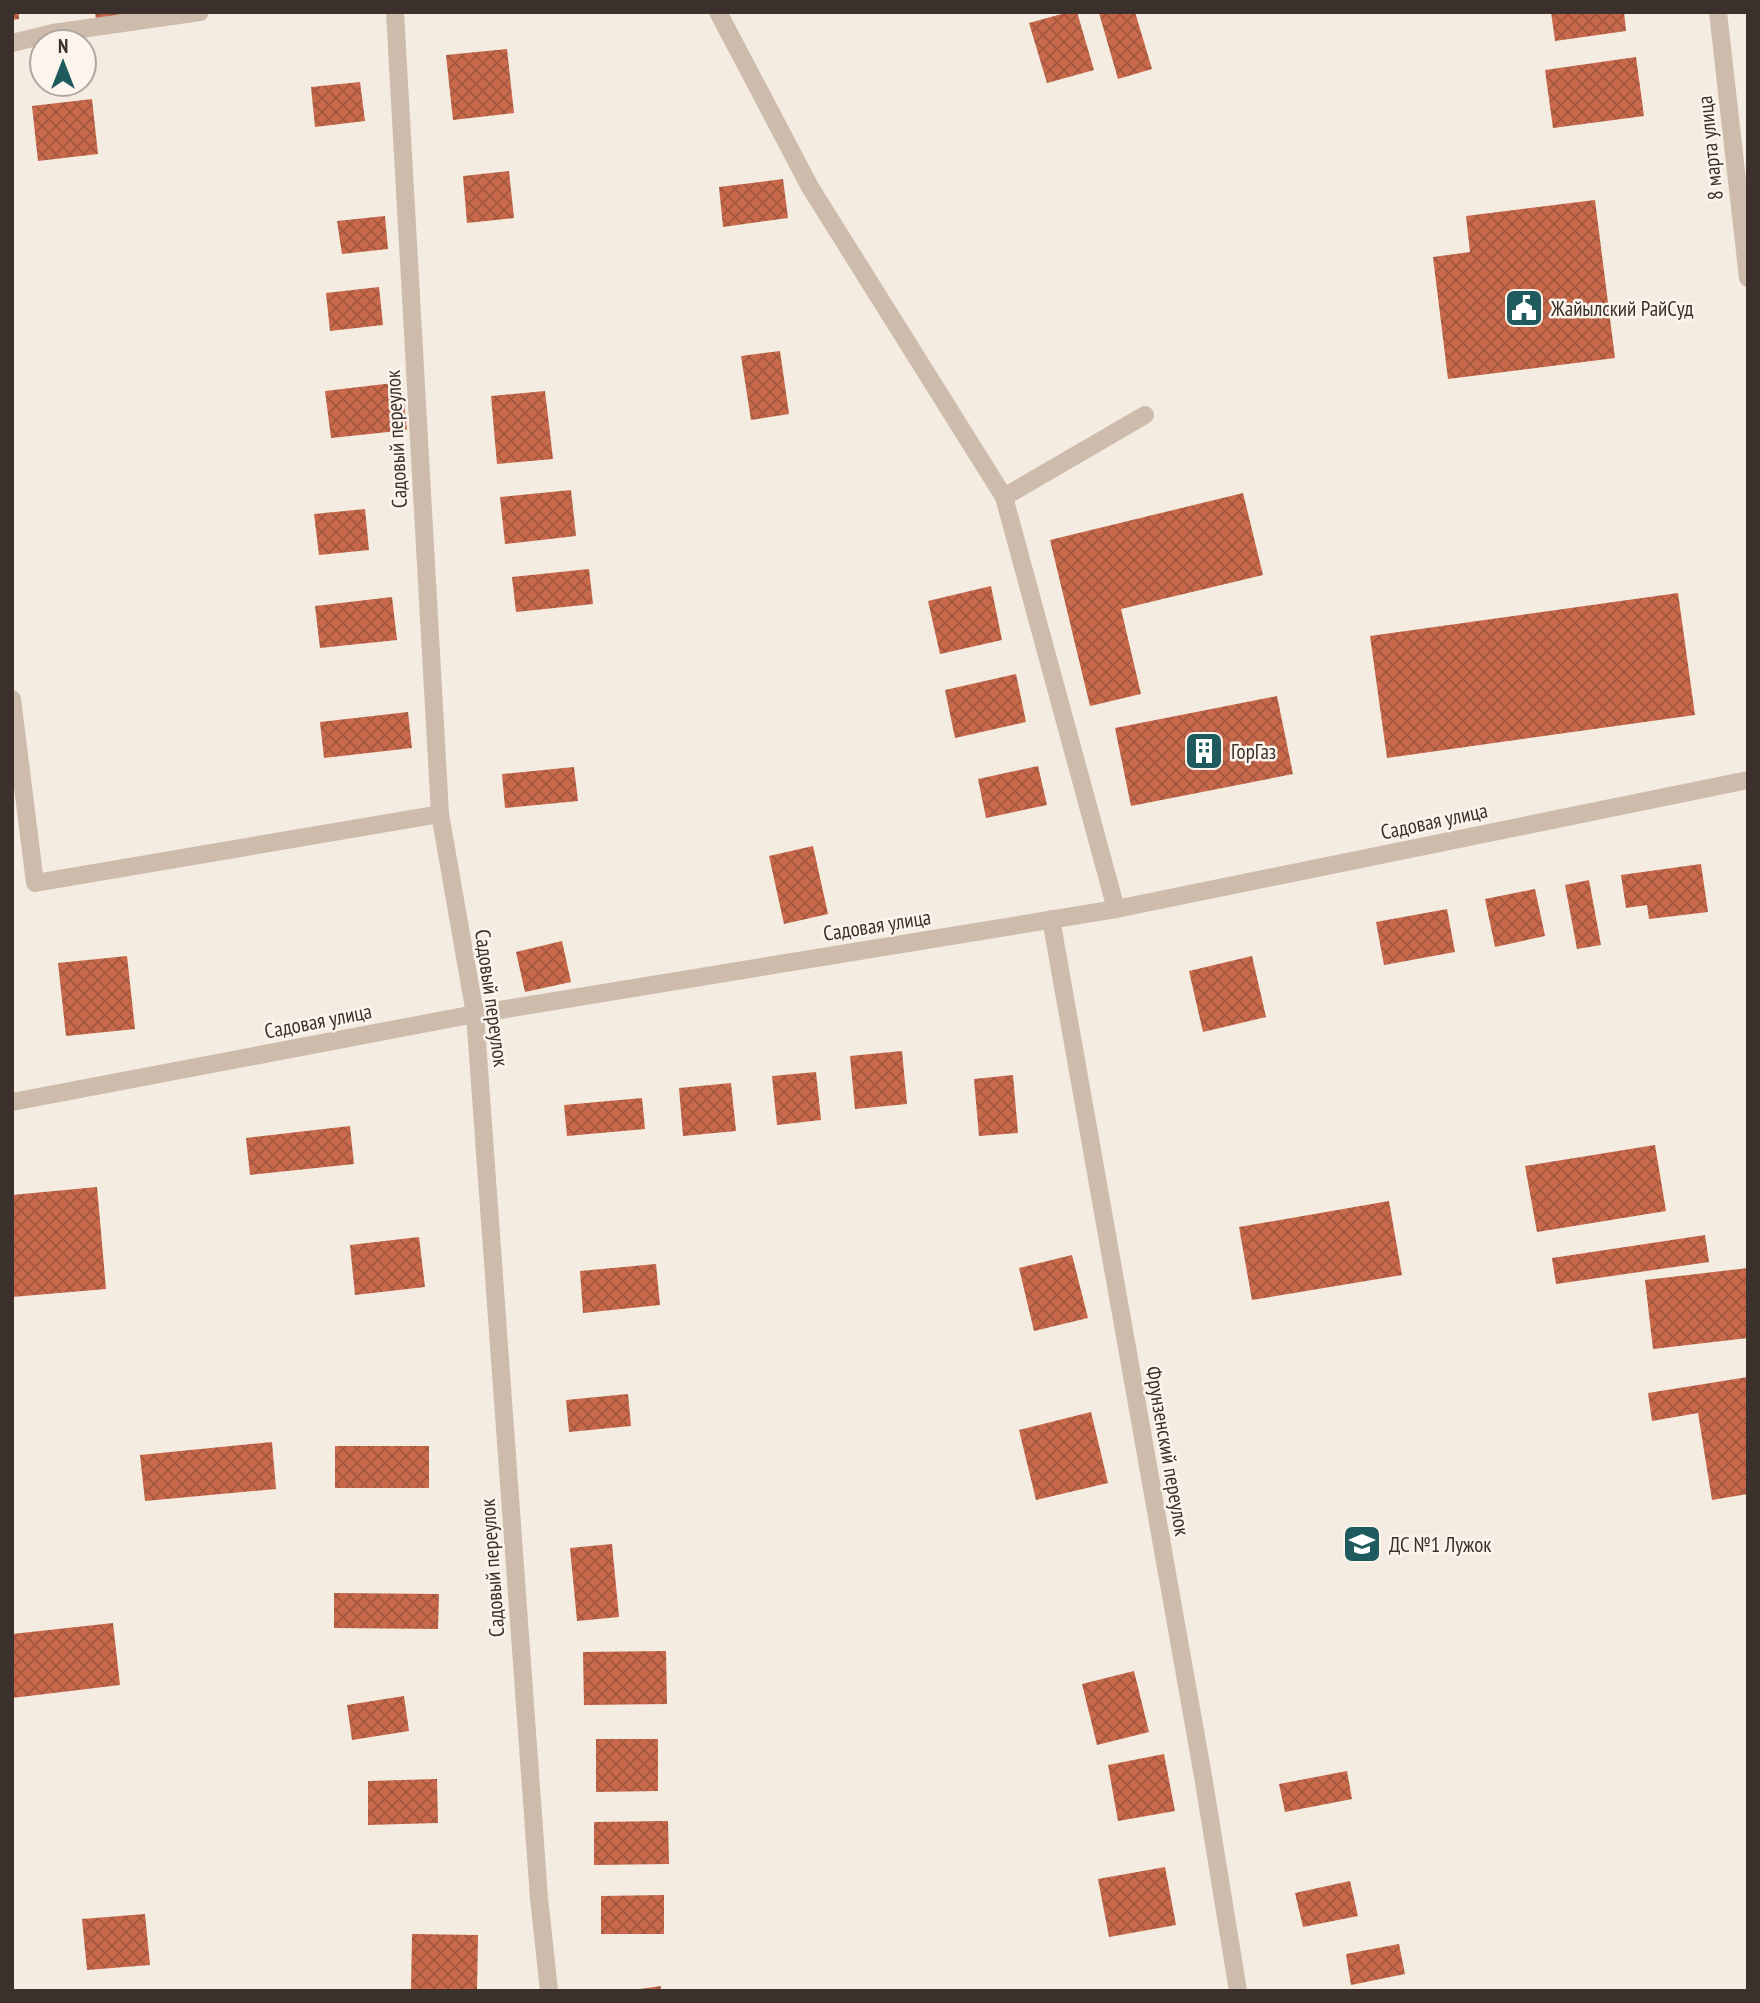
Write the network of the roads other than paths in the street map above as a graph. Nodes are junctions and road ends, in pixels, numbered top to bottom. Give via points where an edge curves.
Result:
1 (200, 12) edge
2 (395, 12) edge
3 (718, 12) edge
4 (1718, 12) edge
5 (12, 43) edge
6 (1748, 278) edge
7 (1144, 415) dead end
8 (1004, 497) junction
9 (12, 699) edge
10 (1748, 780) edge
11 (440, 814) junction
12 (1116, 909) junction
13 (1051, 919) junction
14 (475, 1014) junction
15 (12, 1102) edge
16 (549, 1991) edge
17 (1238, 1991) edge

1 - 5 street
2 - 11 street, Садовый переулок
3 - 8 street via 810,187
4 - 6 street, 8 марта улица
7 - 8 street
8 - 12 street
9 - 11 street via 35,883
10 - 12 street, Садовая улица
11 - 14 street, Садовый переулок
12 - 13 street, Садовая улица
13 - 14 street, Садовая улица
13 - 17 street, Фрунзенский переулок
14 - 15 street, Садовая улица
14 - 16 street, Садовый переулок

